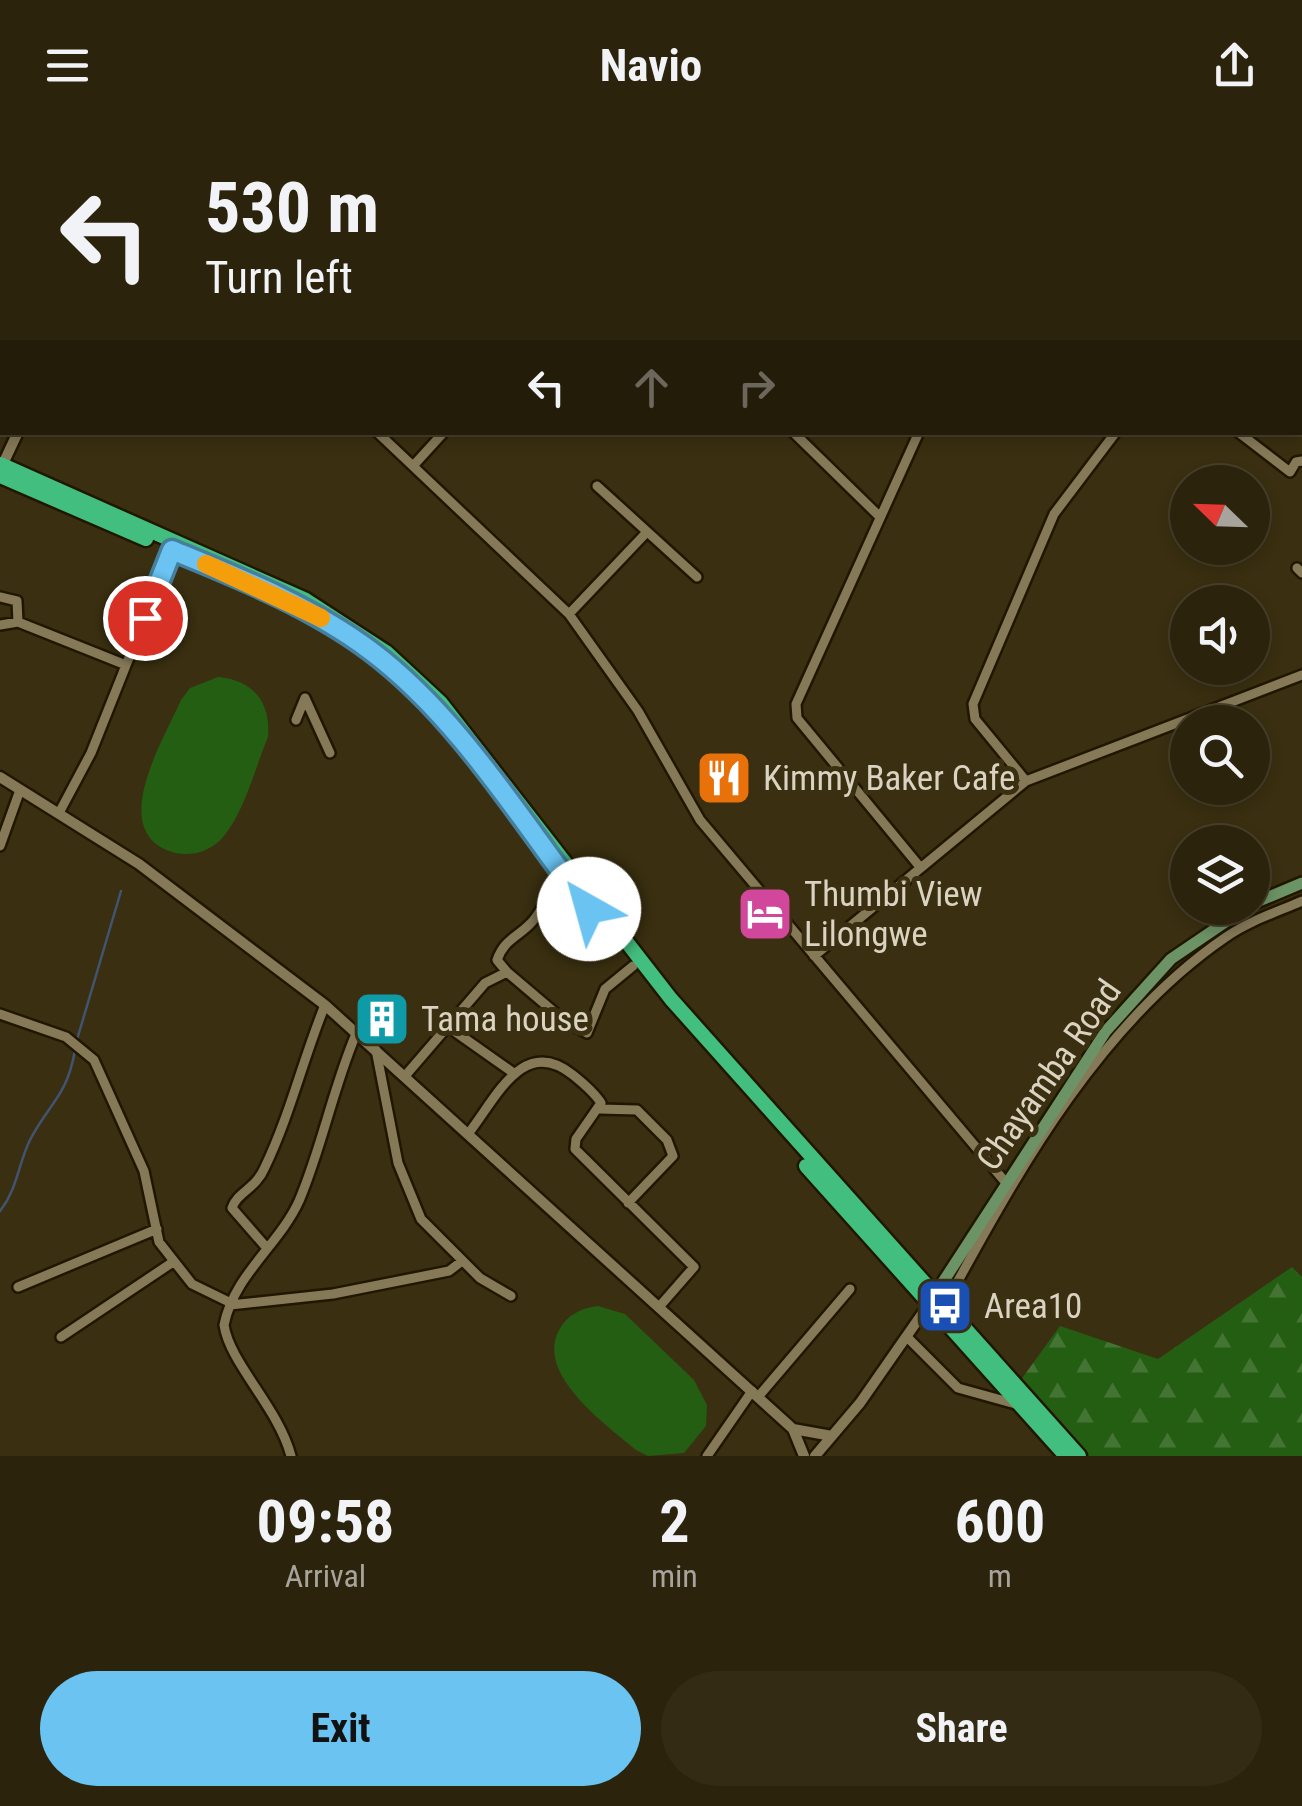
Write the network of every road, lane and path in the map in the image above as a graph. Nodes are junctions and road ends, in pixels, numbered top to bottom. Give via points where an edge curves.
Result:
1 (17, 435) edge
2 (381, 435) edge
3 (441, 435) edge
4 (796, 435) edge
5 (918, 435) edge
6 (1114, 435) edge
7 (1242, 435) edge
8 (1302, 461) edge
9 (413, 466) junction
10 (1, 468) edge
11 (597, 486) dead end
12 (880, 517) junction
13 (646, 532) junction
14 (172, 550) junction
15 (696, 578) dead end
16 (0, 597) edge
17 (569, 614) junction
18 (18, 622) junction
19 (0, 624) edge
20 (126, 666) junction
21 (1302, 675) edge
22 (296, 720) dead end
23 (330, 753) dead end
24 (0, 777) edge
25 (1026, 781) junction
26 (20, 790) junction
27 (59, 813) junction
28 (0, 846) edge
29 (920, 866) junction
30 (567, 880) junction
31 (1302, 882) edge
32 (1270, 896) edge
33 (1302, 901) edge
34 (1221, 925) edge
35 (814, 956) junction
36 (634, 966) junction
37 (507, 972) junction
38 (324, 1005) junction
39 (0, 1014) edge
40 (447, 1026) junction
41 (356, 1034) junction
42 (376, 1050) junction
43 (515, 1074) junction
44 (405, 1076) junction
45 (600, 1109) junction
46 (468, 1134) junction
47 (1007, 1184) junction
48 (628, 1202) junction
49 (157, 1229) junction
50 (266, 1247) junction
51 (462, 1261) junction
52 (173, 1262) junction
53 (18, 1287) dead end
54 (850, 1288) dead end
55 (953, 1290) dead end
56 (511, 1296) dead end
57 (932, 1299) junction
58 (230, 1304) junction
59 (659, 1308) junction
60 (61, 1337) dead end
61 (908, 1338) junction
62 (755, 1394) junction
63 (1022, 1406) junction
64 (793, 1429) junction
65 (832, 1436) junction
66 (291, 1456) edge
67 (707, 1456) edge
68 (804, 1456) edge
69 (815, 1456) edge
70 (1066, 1456) edge
71 (1079, 1456) edge

1 - 10 street
2 - 9 street
3 - 9 street
4 - 12 street
5 - 12 street
6 - 25 street via 1054,514 973,704 975,718
7 - 8 street via 1290,472
9 - 17 street
10 - 14 highway
10 - 57 highway via 306,600 417,677 671,999
11 - 13 street
12 - 29 street via 801,690 797,718
13 - 15 street
13 - 17 street
14 - 20 street
14 - 30 highway via 304,608 384,661 457,737
16 - 18 street via 18,601
17 - 35 street via 638,711 689,805
18 - 19 street
18 - 20 street
20 - 27 street via 92,753
21 - 25 street
22 - 23 street via 305,698
24 - 26 street
25 - 29 street
26 - 27 street
26 - 28 street
27 - 38 street via 139,864
29 - 35 street
30 - 36 highway
30 - 37 street via 505,942 497,960
31 - 32 main road, Chayamba Road
33 - 55 street via 1227,937 1112,1042
34 - 47 main road, Chayamba Road via 1171,959 1128,1005
35 - 47 street
36 - 37 street via 604,989 587,1033
36 - 57 highway
37 - 40 street via 485,983
38 - 41 street
38 - 50 street via 276,1144 260,1178 232,1208
39 - 49 street via 66,1038 94,1060 144,1171
40 - 43 street
40 - 44 street
41 - 42 street
41 - 50 street via 298,1203
42 - 44 street
42 - 51 street via 398,1163 421,1219
43 - 45 street via 532,1060 550,1059 598,1097
43 - 46 street
44 - 46 street
45 - 48 street via 575,1149
45 - 48 street via 637,1110 667,1140 673,1156
46 - 59 street
47 - 57 main road, Chayamba Road
48 - 59 street via 694,1267
49 - 52 street
49 - 53 street
50 - 58 street
51 - 56 street
51 - 58 street via 436,1274 333,1294
52 - 58 street via 192,1284
52 - 60 street
54 - 62 street
57 - 61 street
57 - 63 highway
57 - 71 highway
58 - 66 street via 226,1336 276,1415
59 - 62 street
61 - 63 street via 958,1388
61 - 65 street
62 - 64 street
62 - 67 street
63 - 70 highway
64 - 65 street
64 - 68 street
65 - 69 street

